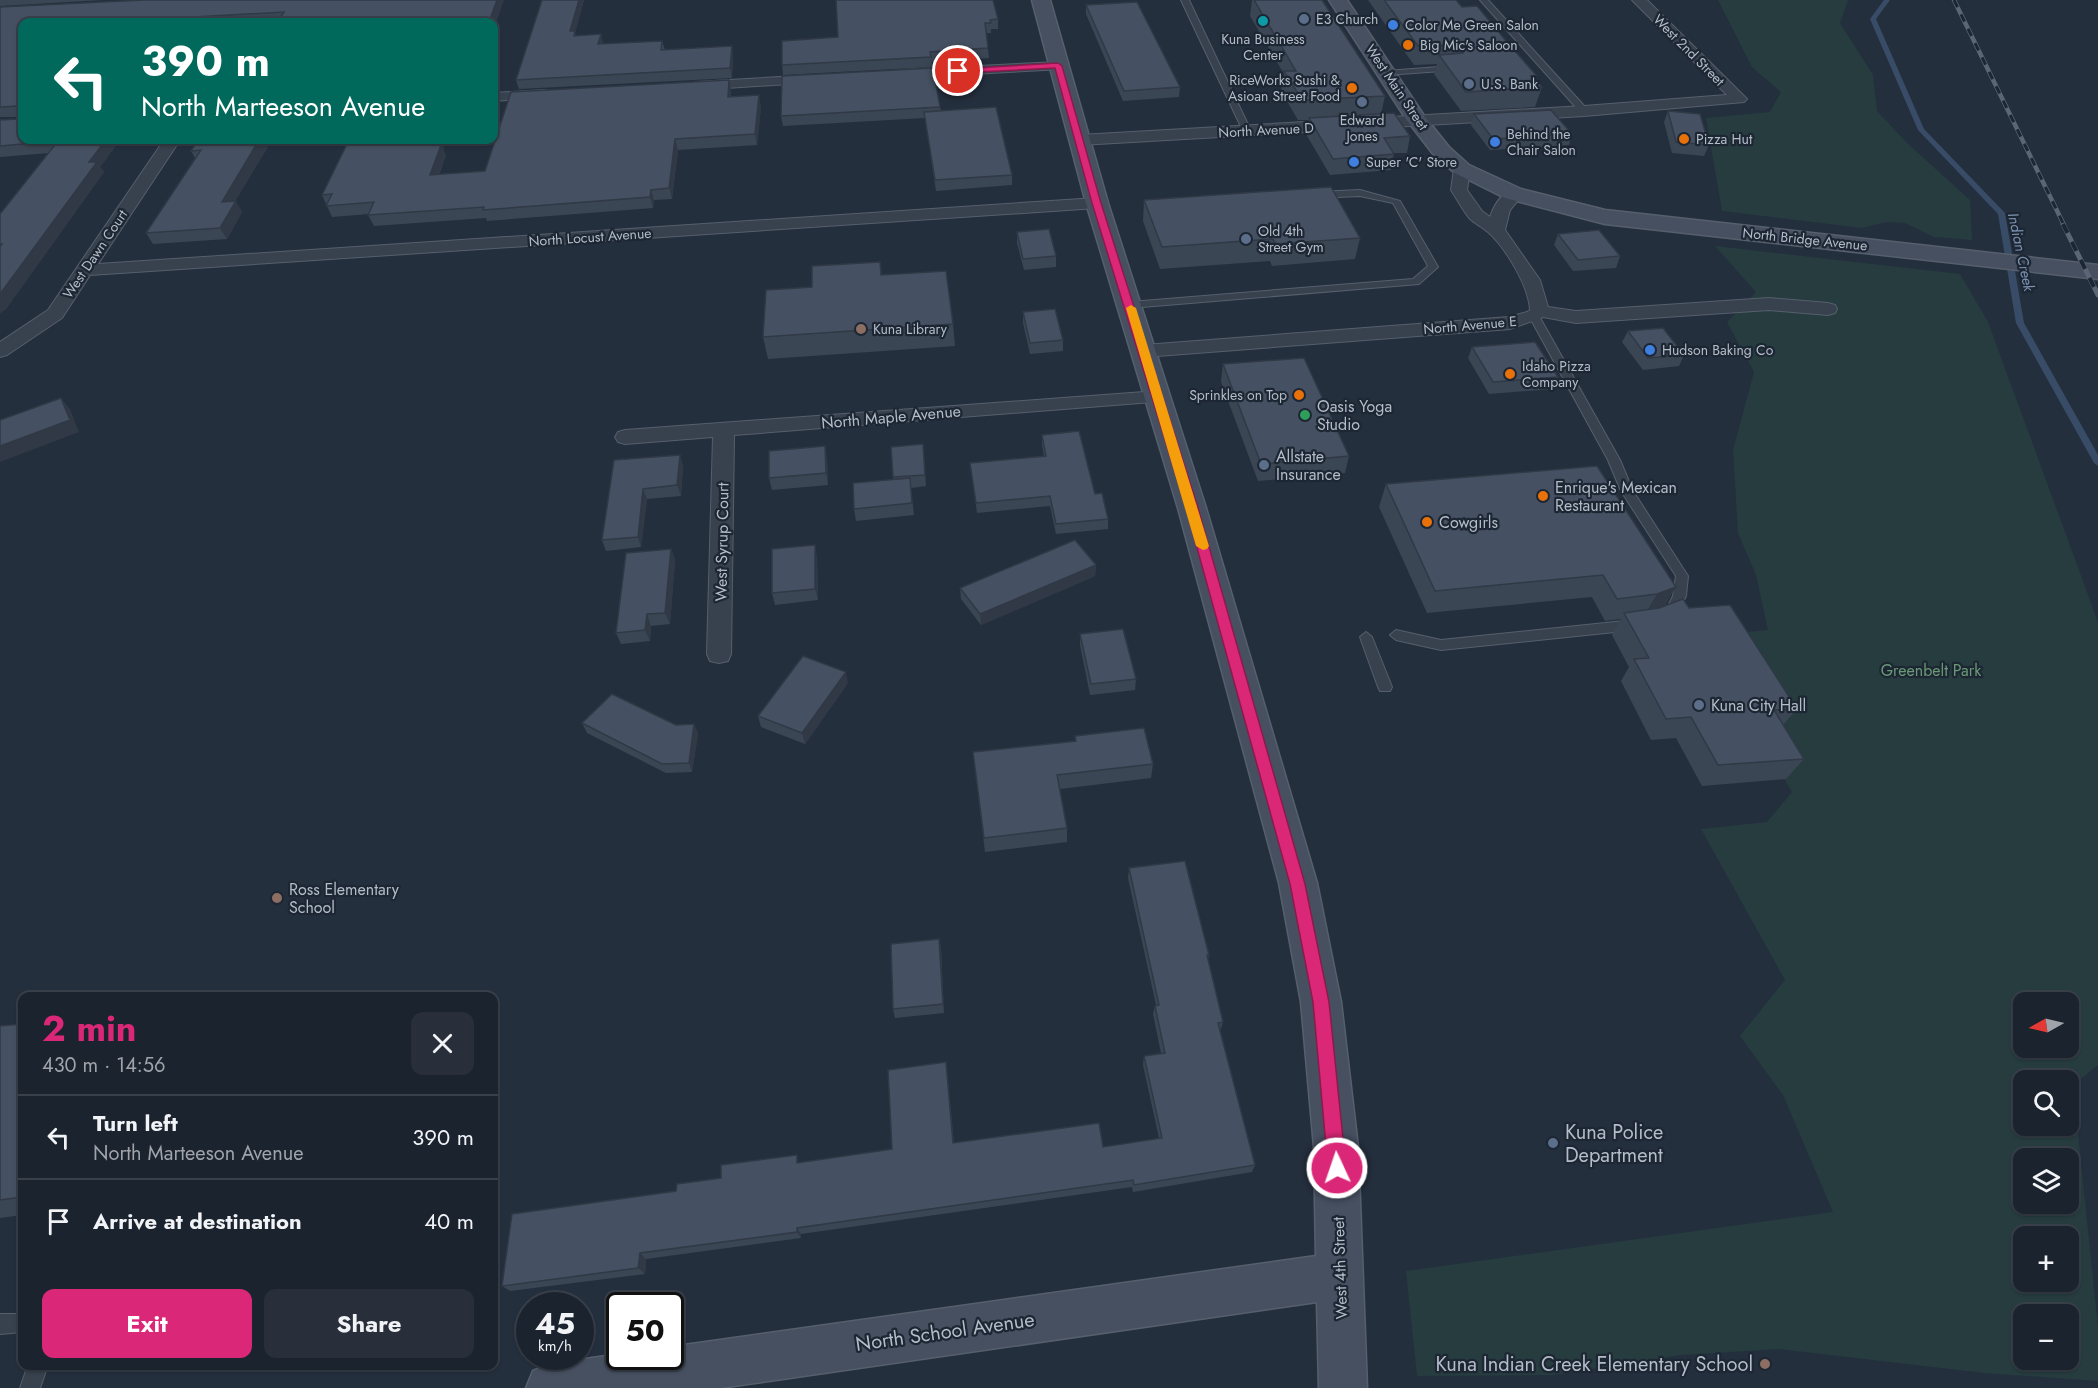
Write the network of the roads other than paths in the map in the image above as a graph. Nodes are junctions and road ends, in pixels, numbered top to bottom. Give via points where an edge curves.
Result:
1 (1041, 0) edge
2 (1185, 0) edge
3 (1338, 0) edge
4 (1484, 0) edge
5 (1639, 0) edge
6 (1541, 63) junction
7 (1529, 64) edge
8 (1058, 66) junction
9 (1455, 68) edge
10 (1386, 73) junction
11 (885, 75) edge
12 (826, 78) edge
13 (683, 86) edge
14 (565, 93) edge
15 (498, 97) edge
16 (1739, 99) joint
17 (1584, 111) junction
18 (1418, 121) junction
19 (1247, 131) junction
20 (1080, 140) junction
21 (169, 144) edge
22 (1462, 169) junction
23 (1515, 194) junction
24 (1302, 196) edge
25 (1096, 203) junction
26 (1496, 230) junction
27 (84, 270) junction
28 (2098, 272) edge
29 (1130, 305) junction
30 (1828, 309) dead end
31 (1537, 313) junction
32 (0, 351) edge
33 (1144, 351) junction
34 (1158, 397) junction
35 (724, 430) junction
36 (625, 436) dead end
37 (1662, 617) edge
38 (1646, 623) edge
39 (1396, 635) dead end
40 (1366, 637) dead end
41 (719, 654) dead end
42 (1385, 687) dead end
43 (1340, 1276) junction
44 (18, 1323) edge
45 (0, 1324) edge
46 (36, 1370) edge
47 (30, 1388) edge
48 (550, 1388) edge
49 (1343, 1388) edge

1 - 8 main road, West 4th Street
2 - 19 lane
3 - 10 main road, West Main Street
4 - 6 lane
5 - 16 street, West 2nd Street
6 - 7 lane
6 - 17 lane
8 - 11 street
8 - 20 main road, West 4th Street
9 - 10 lane
10 - 18 main road, West Main Street
12 - 13 street
14 - 15 street
16 - 17 street, North Avenue D
17 - 18 street, North Avenue D
18 - 19 street, North Avenue D
18 - 22 main road, West Main Street
19 - 20 street, North Avenue D
20 - 25 main road, West 4th Street
21 - 27 street, West Dawn Court
22 - 23 main road, West Main Street
22 - 26 street via 1459,189 1476,215
23 - 26 street via 1500,210
23 - 28 main road, North Bridge Avenue via 1605,217
24 - 29 lane via 1360,193 1396,201 1433,267 1416,282
25 - 27 street, North Locust Avenue
25 - 29 main road, West 4th Street
26 - 31 street via 1534,286 1540,300
27 - 32 street, West Dawn Court via 55,314
29 - 33 main road, West 4th Street
30 - 31 street, North Avenue E via 1769,303 1576,317
31 - 33 street, North Avenue E via 1510,323
31 - 37 lane via 1614,475 1682,576 1678,604
33 - 34 main road, West 4th Street
34 - 35 street, North Maple Avenue
34 - 43 main road, West 4th Street via 1300,894 1326,1046 1336,1147
35 - 36 street, North Maple Avenue
35 - 41 street, West Syrup Court
38 - 39 lane via 1441,645
40 - 42 lane
43 - 48 main road, North School Avenue
43 - 49 main road, West 4th Street
44 - 45 lane
46 - 47 lane

